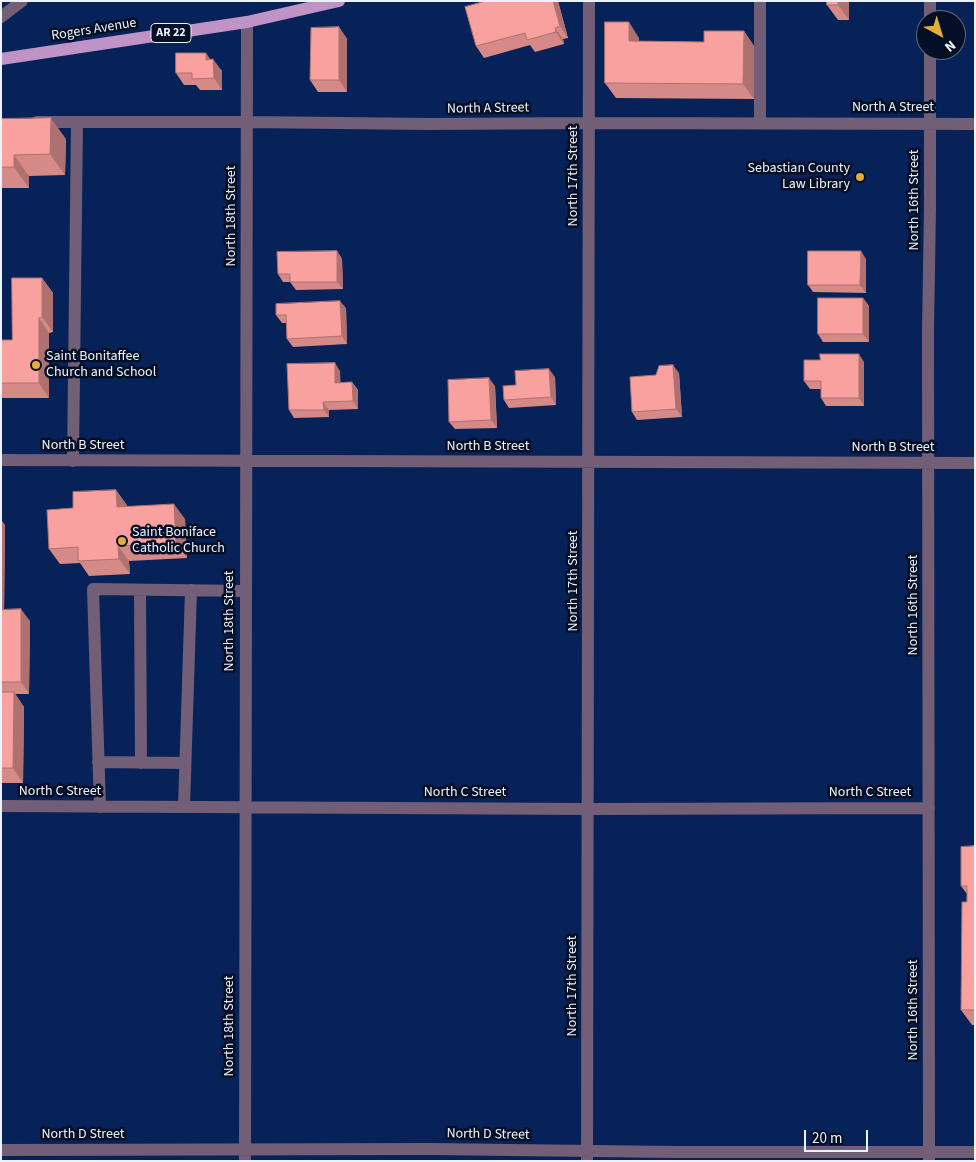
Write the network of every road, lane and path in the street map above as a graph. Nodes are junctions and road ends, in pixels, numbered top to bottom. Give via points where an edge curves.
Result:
1 (22, 1) edge
2 (589, 1) edge
3 (760, 1) edge
4 (332, 2) edge
5 (1, 17) edge
6 (247, 22) junction
7 (1, 59) edge
8 (930, 60) edge
9 (20, 122) edge
10 (77, 122) junction
11 (247, 122) junction
12 (590, 123) junction
13 (760, 123) junction
14 (930, 123) junction
15 (975, 124) edge
16 (1, 460) edge
17 (73, 461) junction
18 (246, 461) junction
19 (589, 462) junction
20 (928, 463) junction
21 (975, 463) edge
22 (140, 590) junction
23 (192, 590) junction
24 (246, 591) junction
25 (98, 762) junction
26 (141, 763) junction
27 (185, 763) junction
28 (1, 806) edge
29 (100, 807) junction
30 (184, 807) junction
31 (245, 807) junction
32 (929, 808) junction
33 (588, 809) junction
34 (1, 1150) edge
35 (975, 1152) edge
36 (245, 1155) edge
37 (587, 1156) edge
38 (929, 1156) edge

1 - 5 street
2 - 12 street, North 17th Street
3 - 13 street
4 - 6 main road, Rogers Avenue / AR 22
6 - 7 main road, Rogers Avenue / AR 22
6 - 11 street, North 18th Street
8 - 14 street, North 16th Street
9 - 10 street, North A Street
10 - 11 street, North A Street
10 - 17 street
11 - 12 street, North A Street
11 - 18 street, North 18th Street
12 - 13 street, North A Street
12 - 19 street, North 17th Street
13 - 14 street, North A Street
14 - 15 street, North A Street
14 - 20 street, North 16th Street
16 - 17 street, North B Street
17 - 18 street, North B Street
18 - 19 street, North B Street
18 - 24 street, North 18th Street
19 - 20 street, North B Street
19 - 33 street, North 17th Street
20 - 21 street, North B Street
20 - 32 street, North 16th Street
22 - 23 street
22 - 25 street via 94,590
22 - 26 street
23 - 24 street
23 - 27 street
24 - 31 street, North 18th Street
25 - 26 street
25 - 29 street
26 - 27 street
27 - 30 street
28 - 29 street, North C Street
29 - 30 street, North C Street
30 - 31 street, North C Street
31 - 33 street, North C Street
31 - 36 street, North 18th Street
32 - 33 street, North C Street
32 - 38 street, North 16th Street
33 - 37 street, North 17th Street
34 - 36 street, North D Street
35 - 38 street, North D Street
36 - 37 street, North D Street via 430,1149
37 - 38 street, North D Street via 674,1152

